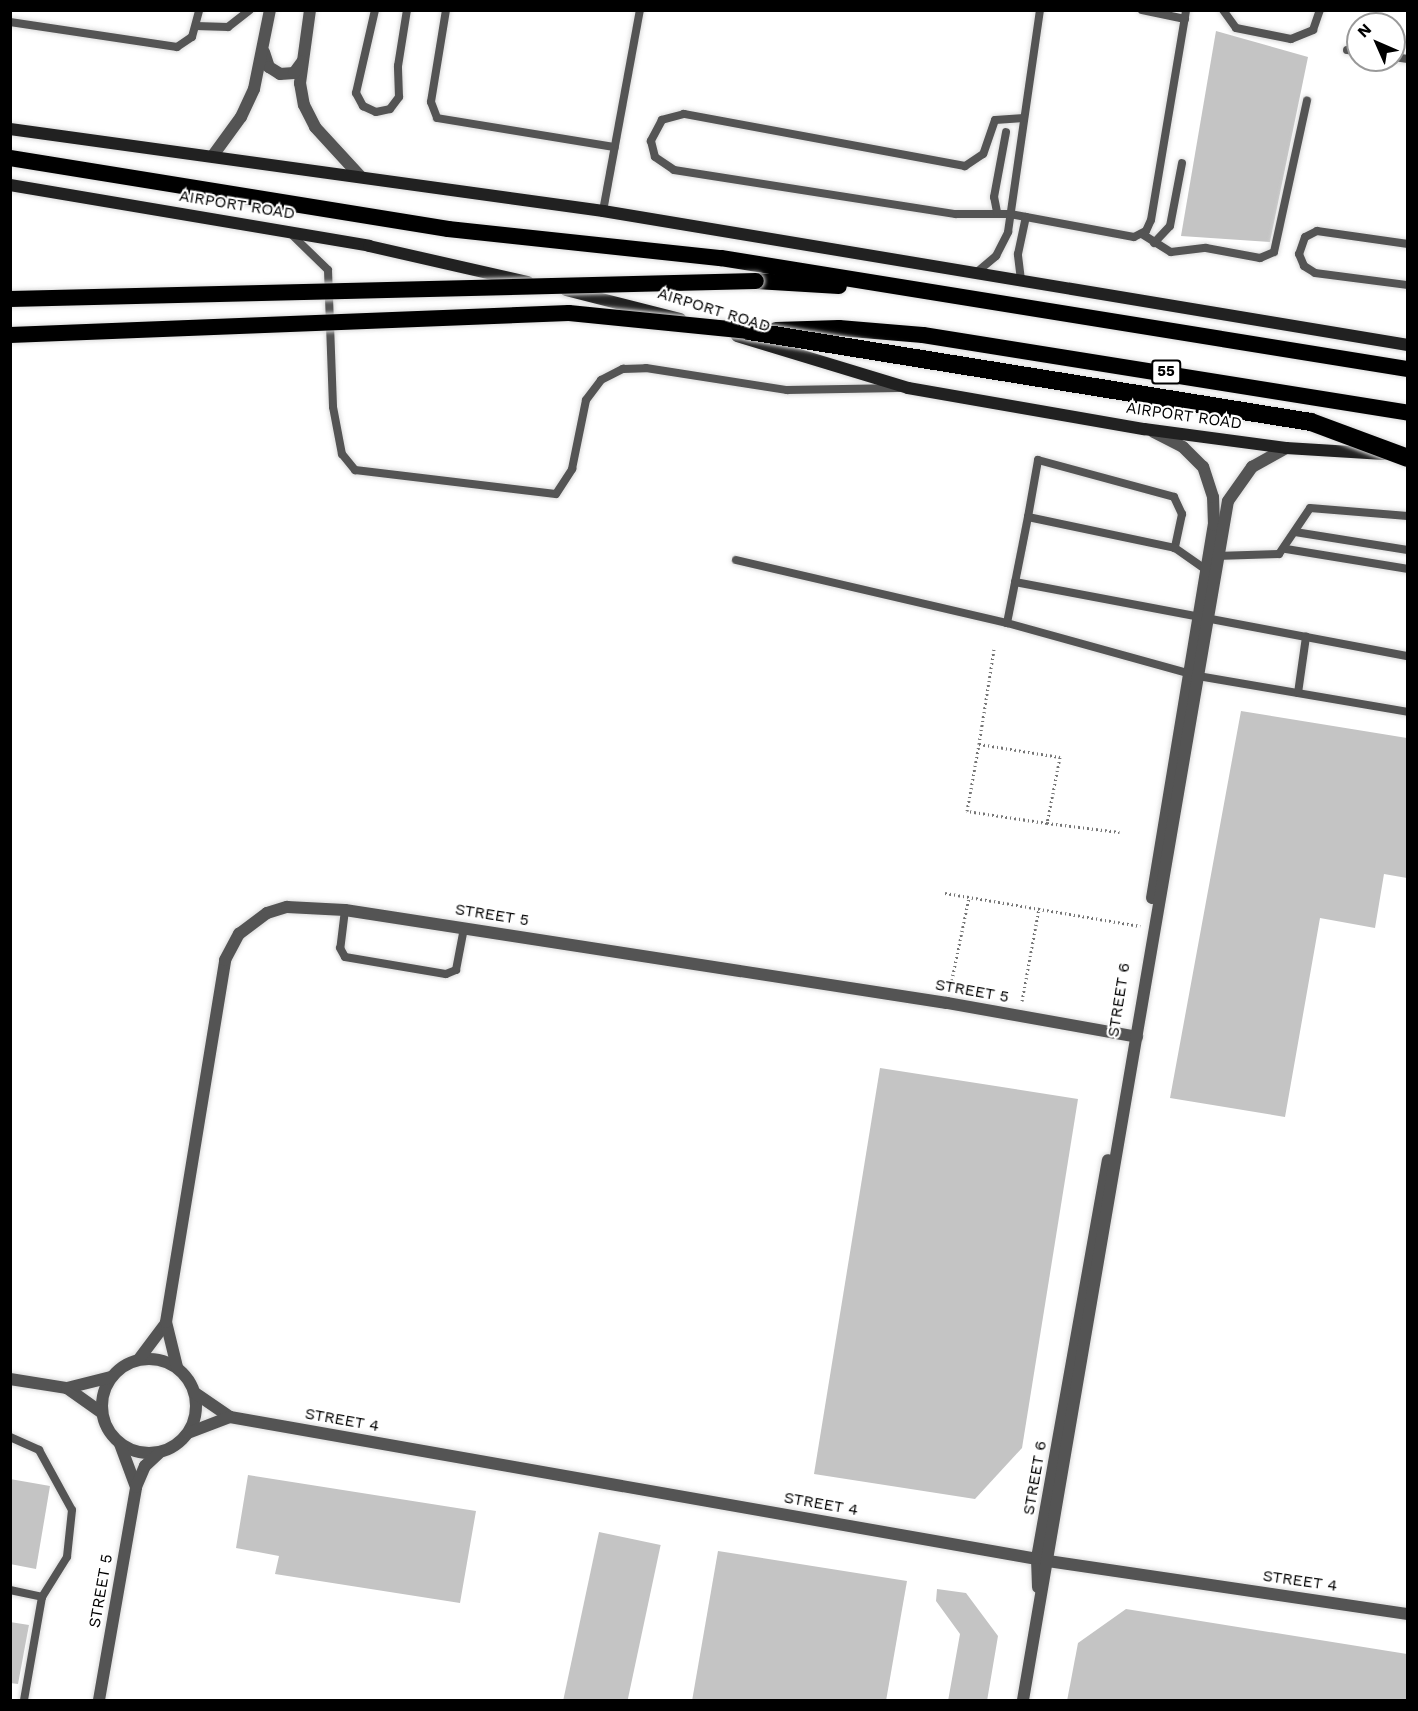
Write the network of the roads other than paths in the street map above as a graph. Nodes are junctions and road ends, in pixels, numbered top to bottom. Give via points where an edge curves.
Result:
1 (199, 10) edge
2 (250, 10) edge
3 (270, 10) edge
4 (310, 10) edge
5 (375, 10) edge
6 (406, 10) edge
7 (446, 10) edge
8 (640, 10) edge
9 (1040, 10) edge
10 (1142, 10) edge
11 (1223, 10) edge
12 (1320, 10) edge
13 (1186, 15) edge
14 (10, 22) edge
15 (196, 26) junction
16 (263, 51) junction
17 (304, 57) junction
18 (1306, 101) dead end
19 (1024, 118) junction
20 (10, 129) edge
21 (1006, 132) dead end
22 (615, 147) junction
23 (214, 154) junction
24 (10, 158) edge
25 (1182, 163) dead end
26 (360, 177) junction
27 (10, 186) edge
28 (603, 211) junction
29 (997, 212) junction
30 (1010, 213) junction
31 (1026, 217) junction
32 (288, 231) junction
33 (1142, 234) junction
34 (1154, 243) junction
35 (1407, 244) edge
36 (977, 272) junction
37 (1021, 280) junction
38 (1407, 285) edge
39 (927, 291) junction
40 (10, 299) edge
41 (749, 331) junction
42 (10, 335) edge
43 (1407, 345) edge
44 (1407, 369) edge
45 (908, 388) junction
46 (1407, 413) edge
47 (1144, 429) junction
48 (1286, 448) junction
49 (1407, 456) edge
50 (1407, 516) edge
51 (1028, 517) junction
52 (1295, 532) junction
53 (1175, 548) junction
54 (1286, 549) junction
55 (1407, 550) edge
56 (1214, 556) junction
57 (736, 560) dead end
58 (1407, 569) edge
59 (1207, 570) junction
60 (1015, 582) junction
61 (1203, 621) junction
62 (1007, 623) junction
63 (1306, 637) junction
64 (1407, 656) edge
65 (1193, 675) junction
66 (1298, 693) junction
67 (1407, 712) edge
68 (345, 909) junction
69 (464, 928) junction
70 (1134, 1037) junction
71 (166, 1322) junction
72 (139, 1359) junction
73 (177, 1367) junction
74 (111, 1377) junction
75 (10, 1379) edge
76 (67, 1388) junction
77 (195, 1393) junction
78 (102, 1413) junction
79 (230, 1417) junction
80 (188, 1433) junction
81 (10, 1437) edge
82 (120, 1444) junction
83 (159, 1453) junction
84 (136, 1487) junction
85 (1042, 1560) junction
86 (10, 1590) edge
87 (42, 1597) junction
88 (1407, 1614) edge
89 (24, 1701) edge
90 (99, 1701) edge
91 (1023, 1701) edge

1 - 15 lane
2 - 15 lane via 228,27
3 - 16 street
4 - 17 street
5 - 6 lane via 356,93 363,106 376,112 390,109 399,97 398,66
7 - 22 lane via 431,102 437,118
8 - 22 lane
9 - 19 lane
10 - 13 lane
11 - 12 lane via 1236,28 1291,39 1313,30
13 - 33 lane via 1151,220
14 - 15 lane via 167,47 185,44
16 - 17 street via 269,67 280,74 294,73
16 - 23 street via 241,117
17 - 26 street via 300,83 309,116
18 - 34 lane via 1279,244 1274,252 1260,258 1206,248 1171,252
19 - 29 lane via 995,120 983,154 965,166 684,114 668,116 652,133 655,157 674,170 956,214
19 - 30 lane
20 - 23 main road
21 - 29 lane via 994,197
22 - 28 lane
23 - 26 main road
24 - 39 highway via 448,229 721,258
25 - 34 lane via 1170,226
26 - 28 main road
27 - 32 main road, AIRPORT ROAD
28 - 36 main road
29 - 30 lane
30 - 31 lane
30 - 36 lane via 1005,242
31 - 33 lane via 1129,238
31 - 37 lane via 1018,254
32 - 45 main road, AIRPORT ROAD via 638,306
32 - 45 lane via 328,270 333,407 342,454 356,470 556,494 572,469 586,400 601,380 623,369 646,368 787,390
33 - 34 lane
35 - 38 lane via 1317,231 1305,237 1299,254 1304,266 1315,273
36 - 37 main road
37 - 43 main road
39 - 40 highway, bridge via 756,282
39 - 44 highway
41 - 42 highway, AIRPORT ROAD, bridge via 570,313
41 - 46 highway, AIRPORT ROAD / 55, bridge via 839,328 923,335
41 - 49 highway, bridge via 1311,422
45 - 47 main road, AIRPORT ROAD
47 - 48 main road, AIRPORT ROAD
47 - 56 street, STREET 6 via 1170,439 1203,467 1213,497
48 - 49 main road, AIRPORT ROAD
48 - 56 street, STREET 6 via 1262,459 1234,488
50 - 52 lane via 1317,507 1304,513
51 - 53 lane
51 - 53 lane via 1038,460 1174,497 1182,514
51 - 60 lane
52 - 54 lane
52 - 55 lane
53 - 59 lane
54 - 56 lane via 1269,556
54 - 58 lane
56 - 59 street, STREET 6
56 - 61 street, STREET 6
57 - 62 lane
59 - 61 street, STREET 6
60 - 61 lane
60 - 62 lane
61 - 63 lane
61 - 65 street, STREET 6
62 - 65 lane
63 - 64 lane
63 - 66 lane
65 - 66 lane
65 - 70 street, STREET 6
65 - 70 street, STREET 6 via 1148,927
66 - 67 lane
68 - 69 street, STREET 5
68 - 69 lane via 340,948 345,957 446,974 456,970
68 - 71 street, STREET 5 via 287,908 267,913 231,945
69 - 70 street, STREET 5 via 947,1003
70 - 85 street, STREET 6
71 - 72 street, STREET 5
71 - 73 street, STREET 5
72 - 73 street via 159,1359
72 - 74 street
73 - 77 street
74 - 76 street
74 - 78 street via 103,1394
75 - 76 street
76 - 78 street
77 - 79 street, STREET 4
77 - 80 street via 196,1414
78 - 82 street
79 - 80 street
79 - 85 street, STREET 4
80 - 83 street
81 - 87 lane via 39,1450 72,1510 67,1557
82 - 83 street via 139,1452
82 - 84 street
83 - 84 street, STREET 5 via 145,1466
84 - 90 street, STREET 5
85 - 88 street, STREET 4
85 - 91 street, STREET 6 via 1039,1609
86 - 87 lane
87 - 89 lane

